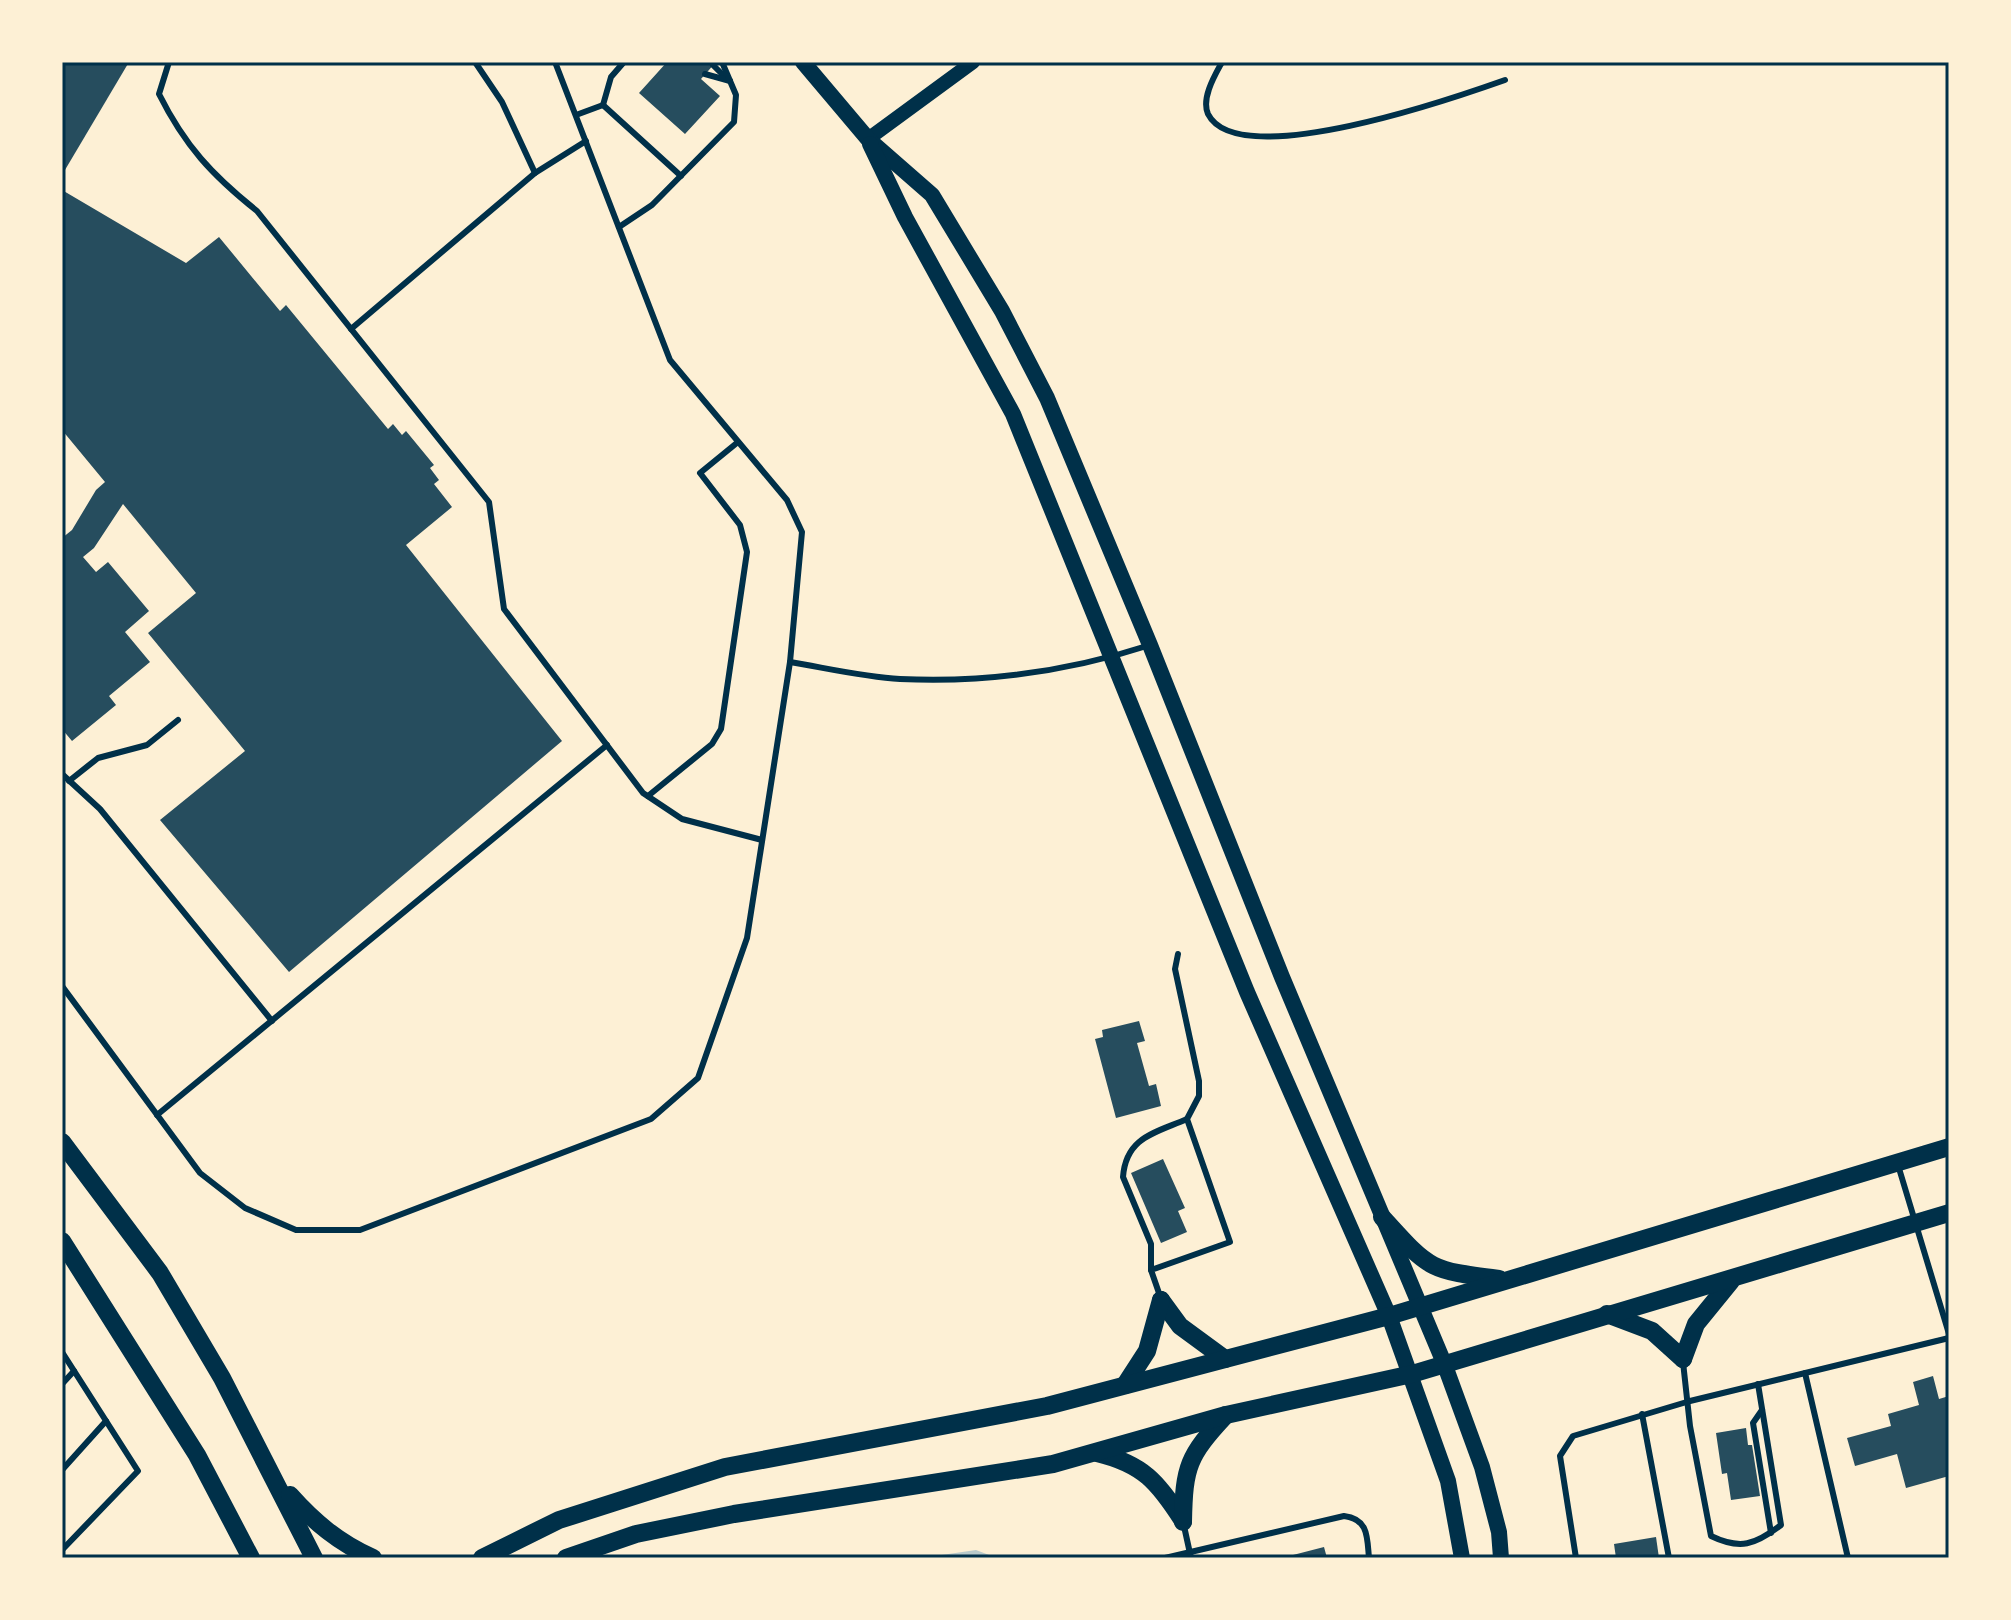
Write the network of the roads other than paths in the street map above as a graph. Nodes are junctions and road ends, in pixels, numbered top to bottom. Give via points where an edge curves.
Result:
1 (169, 62) edge
2 (475, 62) edge
3 (555, 62) edge
4 (624, 62) edge
5 (722, 62) edge
6 (803, 62) edge
7 (973, 62) edge
8 (1222, 62) edge
9 (713, 65) dead end
10 (705, 74) dead end
11 (1505, 80) dead end
12 (730, 81) junction
13 (603, 105) junction
14 (576, 115) junction
15 (868, 139) junction
16 (586, 141) junction
17 (535, 173) junction
18 (681, 176) junction
19 (619, 227) junction
20 (351, 329) junction
21 (738, 442) junction
22 (1150, 645) junction
23 (1112, 657) junction
24 (790, 662) junction
25 (178, 720) dead end
26 (607, 745) junction
27 (62, 774) edge
28 (69, 781) junction
29 (648, 796) junction
30 (762, 840) junction
31 (1178, 954) dead end
32 (62, 986) edge
33 (272, 1021) junction
34 (157, 1115) junction
35 (1187, 1119) junction
36 (62, 1142) edge
37 (1949, 1147) edge
38 (1897, 1163) junction
39 (1949, 1213) edge
40 (1382, 1217) junction
41 (1915, 1224) junction
42 (62, 1241) edge
43 (1151, 1270) junction
44 (1506, 1280) junction
45 (1731, 1280) junction
46 (1161, 1300) junction
47 (1419, 1307) junction
48 (1607, 1314) junction
49 (1389, 1316) junction
50 (1949, 1336) edge
51 (62, 1352) edge
52 (1225, 1359) junction
53 (1683, 1359) junction
54 (1444, 1363) junction
55 (74, 1371) junction
56 (1805, 1373) junction
57 (1412, 1374) junction
58 (62, 1384) edge
59 (1758, 1384) junction
60 (1125, 1385) junction
61 (1690, 1401) junction
62 (1642, 1414) junction
63 (1226, 1415) junction
64 (106, 1421) junction
65 (1095, 1452) junction
66 (62, 1470) edge
67 (272, 1476) junction
68 (1183, 1522) junction
69 (62, 1550) edge
70 (581, 1553) edge
71 (488, 1555) edge
72 (1190, 1555) edge
73 (251, 1558) edge
74 (314, 1558) edge
75 (373, 1558) edge
76 (466, 1558) edge
77 (566, 1558) edge
78 (1165, 1558) edge
79 (1369, 1558) edge
80 (1462, 1558) edge
81 (1501, 1558) edge
82 (1576, 1558) edge
83 (1669, 1558) edge
84 (1848, 1558) edge

1 - 20 lane via 159,94 180,135 257,211
2 - 17 lane via 502,102
3 - 14 lane
4 - 13 lane via 611,77
5 - 12 lane
6 - 15 main road
7 - 15 street
8 - 11 lane via 1206,102 1208,114 1221,128 1249,135 1295,135 1371,123
9 - 12 lane
10 - 12 lane
12 - 18 lane via 736,95 734,122
13 - 14 lane
13 - 18 lane
14 - 16 lane
15 - 22 main road via 932,195 1002,311 1047,398
15 - 23 main road via 1013,414
16 - 17 lane
16 - 19 lane
17 - 20 lane
18 - 19 lane
19 - 21 lane via 670,360
20 - 26 lane via 489,502 504,609
21 - 24 lane via 787,500 802,532
21 - 29 lane via 700,473 740,525 747,552 721,729 712,744
22 - 23 lane
22 - 40 main road
23 - 24 lane via 1003,677 914,679
23 - 49 main road via 1247,992
24 - 30 lane
25 - 28 lane via 147,745 98,758
26 - 29 lane
26 - 33 lane
27 - 28 lane
28 - 33 lane via 100,809
29 - 30 lane via 682,819
30 - 34 lane via 747,938 698,1078 651,1119 360,1230 296,1230 245,1208 200,1173
31 - 35 lane via 1176,979 1199,1081 1199,1096
32 - 34 lane
33 - 34 lane
35 - 43 lane via 1143,1138 1128,1151 1124,1165 1123,1177 1151,1244
35 - 43 lane via 1230,1242
36 - 67 highway via 160,1273
37 - 38 highway
38 - 41 lane
38 - 44 highway
39 - 41 highway
40 - 44 highway via 1430,1266
40 - 47 main road
41 - 45 highway
41 - 50 lane
42 - 73 highway via 197,1455
43 - 46 lane
44 - 47 highway
45 - 48 highway
45 - 53 highway via 1696,1324
46 - 52 highway via 1180,1326
46 - 60 highway via 1147,1351
47 - 49 highway
47 - 54 main road
48 - 53 highway via 1652,1331
48 - 54 highway
49 - 52 highway
49 - 57 main road
50 - 56 lane
51 - 55 lane
52 - 60 highway
53 - 61 lane
54 - 57 highway
54 - 81 main road via 1482,1467
55 - 58 lane
55 - 64 lane
56 - 59 lane
56 - 84 lane
57 - 63 highway
57 - 80 main road via 1448,1481
59 - 61 lane
59 - 61 lane via 1781,1525 1760,1541 1731,1546 1711,1536
60 - 71 highway via 1047,1406 725,1467 559,1520
61 - 62 lane
62 - 82 lane via 1573,1436 1560,1456
62 - 83 lane
63 - 65 highway
63 - 68 highway via 1194,1450 1183,1482
64 - 66 lane
64 - 69 lane via 138,1471
65 - 68 highway via 1127,1460 1147,1474
65 - 70 highway via 1053,1464 734,1514
67 - 74 highway
67 - 75 highway via 310,1518
68 - 72 lane
70 - 77 highway
71 - 76 highway
72 - 78 lane
72 - 79 lane via 1344,1516 1363,1525

